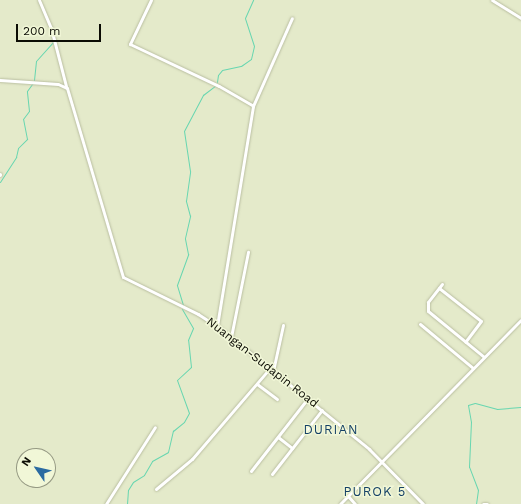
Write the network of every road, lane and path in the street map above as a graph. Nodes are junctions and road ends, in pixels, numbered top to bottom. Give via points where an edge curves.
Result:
1 (39, 0) edge
2 (151, 0) edge
3 (492, 0) edge
4 (292, 18) dead end
5 (521, 18) edge
6 (0, 80) edge
7 (66, 86) junction
8 (253, 106) junction
9 (248, 252) dead end
10 (442, 284) dead end
11 (439, 288) junction
12 (521, 320) edge
13 (420, 324) dead end
14 (283, 325) dead end
15 (217, 326) junction
16 (231, 337) junction
17 (465, 342) junction
18 (484, 357) junction
19 (474, 368) junction
20 (271, 369) junction
21 (257, 384) junction
22 (308, 398) junction
23 (277, 399) dead end
24 (322, 410) junction
25 (155, 427) dead end
26 (278, 436) junction
27 (292, 448) junction
28 (382, 460) junction
29 (251, 471) dead end
30 (272, 474) dead end
31 (156, 489) dead end
32 (348, 496) junction
33 (106, 504) edge
34 (340, 504) edge
35 (355, 504) edge
36 (423, 504) edge
37 (483, 504) edge
38 (487, 504) edge

1 - 7 street, Nuangan-Sudapin Road via 50,23
2 - 8 street via 130,44 219,86
3 - 5 street
4 - 8 street
6 - 7 street
7 - 15 street, Nuangan-Sudapin Road via 121,274 129,282
8 - 15 street
9 - 16 street
10 - 11 street
11 - 17 street via 428,302 428,311
11 - 17 street via 481,321
12 - 18 street
13 - 19 street
14 - 20 street
15 - 16 street, Nuangan-Sudapin Road
16 - 20 street, Nuangan-Sudapin Road
17 - 18 street
18 - 19 street
19 - 28 street
20 - 21 street
20 - 22 street, Nuangan-Sudapin Road
21 - 23 street
21 - 31 street via 192,459
22 - 24 street, Nuangan-Sudapin Road
22 - 26 street
24 - 27 street
24 - 28 street, Nuangan-Sudapin Road
25 - 33 street
26 - 27 street
26 - 29 street
27 - 30 street
28 - 32 street
28 - 36 street, Nuangan-Sudapin Road
32 - 34 street
32 - 35 street
37 - 38 street

